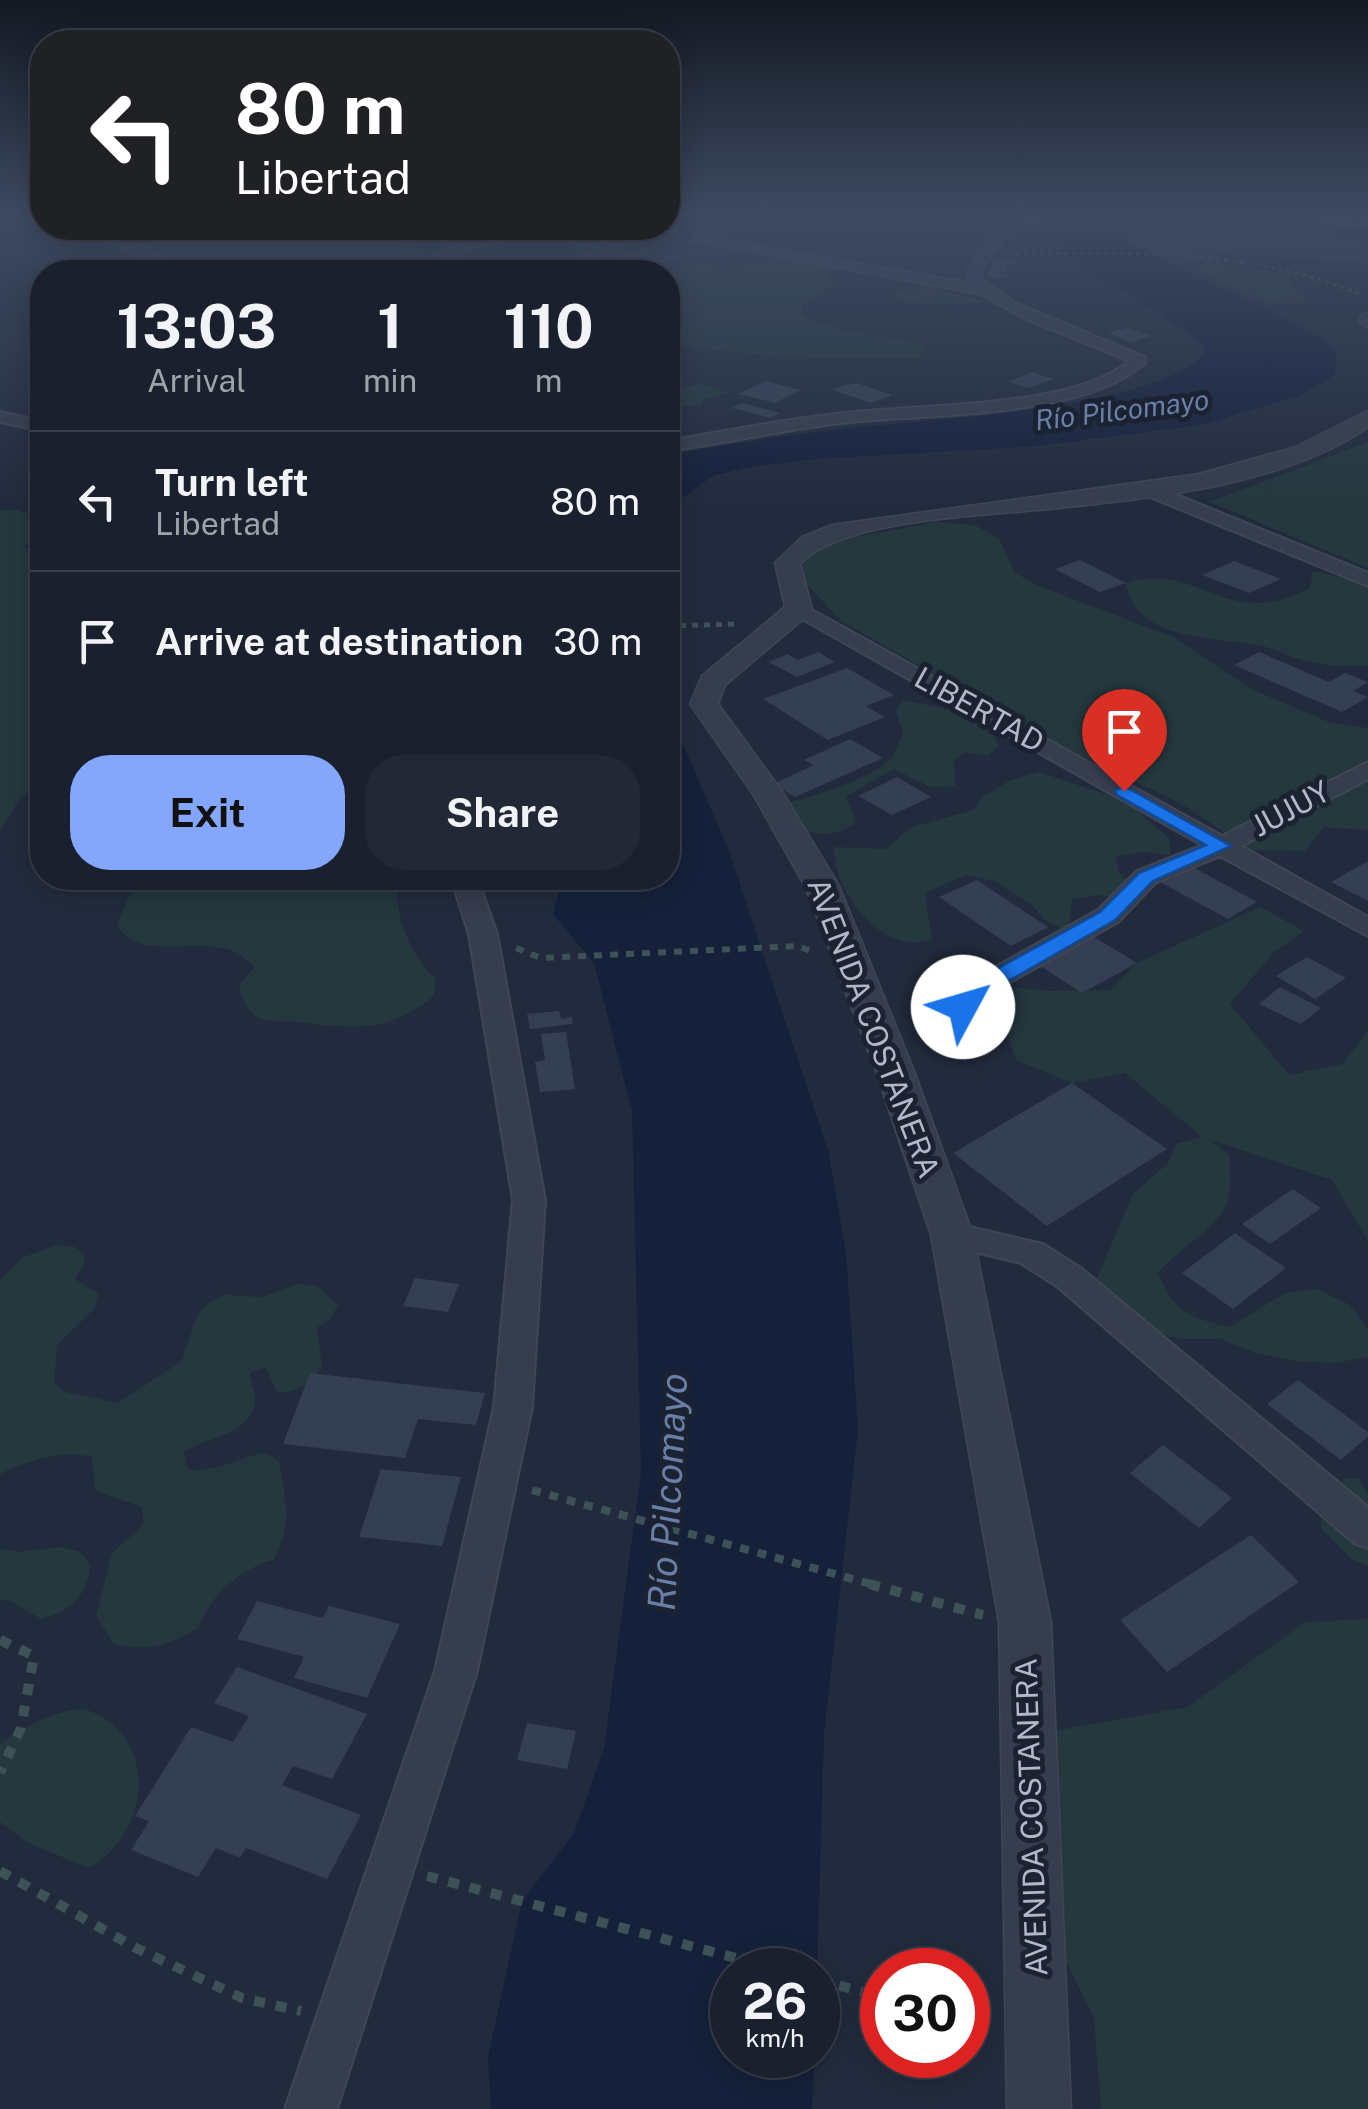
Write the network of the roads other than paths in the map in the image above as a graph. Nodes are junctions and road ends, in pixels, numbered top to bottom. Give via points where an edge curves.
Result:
1 (1030, 311) edge
2 (0, 417) edge
3 (1368, 417) edge
4 (30, 423) edge
5 (680, 444) edge
6 (1150, 490) junction
7 (1368, 580) edge
8 (799, 609) junction
9 (1368, 769) edge
10 (1222, 846) junction
11 (468, 890) edge
12 (1368, 928) edge
13 (963, 1007) dead end
14 (952, 1235) junction
15 (1368, 1530) edge
16 (311, 2109) edge
17 (1040, 2109) edge

1 - 5 street via 1140,360 1127,374 1087,390
2 - 4 street
3 - 6 street via 1319,446 1241,474
6 - 7 street
6 - 8 street via 959,510 816,538 787,563
8 - 10 street, LIBERTAD
8 - 14 street, AVENIDA COSTANERA via 712,682 704,704 768,793 822,886
9 - 10 street, JUJUY
10 - 12 street, LIBERTAD
10 - 13 street, JUJUY via 1146,877 1108,916 1002,975
11 - 16 street via 483,934 529,1200 514,1407 456,1671
14 - 15 street via 1031,1253 1070,1278
14 - 17 street, AVENIDA COSTANERA via 1025,1622

